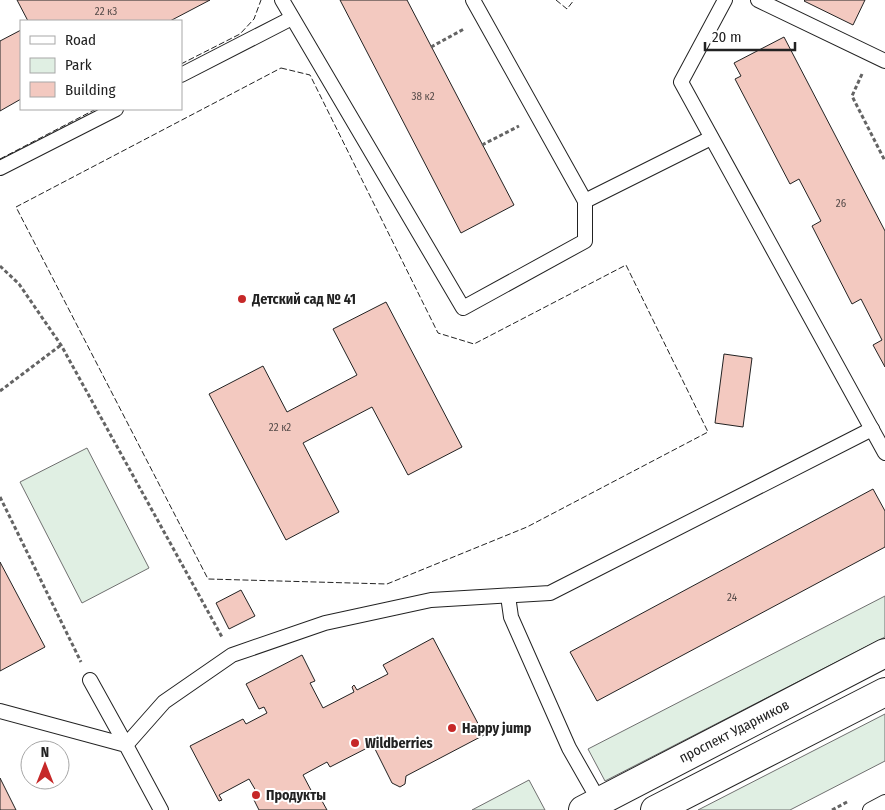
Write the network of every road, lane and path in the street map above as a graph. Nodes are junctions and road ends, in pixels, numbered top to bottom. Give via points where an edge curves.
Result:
1 (282, 0) edge
2 (473, 0) edge
3 (725, 0) edge
4 (758, 0) edge
5 (292, 18) junction
6 (484, 19) junction
7 (431, 47) dead end
8 (872, 55) junction
9 (885, 61) edge
10 (182, 74) edge
11 (114, 110) edge
12 (537, 116) junction
13 (711, 138) junction
14 (482, 145) dead end
15 (885, 161) edge
16 (0, 168) edge
17 (585, 201) junction
18 (0, 266) edge
19 (61, 345) junction
20 (0, 391) edge
21 (872, 429) junction
22 (885, 454) edge
23 (0, 497) edge
24 (508, 596) junction
25 (885, 653) edge
26 (232, 654) junction
27 (90, 680) joint
28 (885, 692) edge
29 (0, 711) edge
30 (126, 745) junction
31 (885, 802) edge
32 (595, 807) edge
33 (161, 810) edge
34 (655, 810) edge
35 (870, 810) edge

1 - 5 lane
2 - 6 lane
3 - 13 lane via 681,82
4 - 8 lane
5 - 10 lane
5 - 17 lane via 463,308 585,241
6 - 7 path
6 - 12 lane
8 - 9 lane
8 - 15 path via 852,96
11 - 16 lane
12 - 14 path
12 - 17 lane
13 - 17 lane
13 - 21 lane
18 - 19 path via 19,284
19 - 20 path
19 - 26 path
21 - 22 lane
21 - 24 lane via 550,592
23 - 27 path
24 - 26 lane via 431,600 325,623
24 - 32 lane via 511,617
25 - 32 street, проспект Ударников
26 - 30 lane via 164,702
27 - 30 lane
28 - 34 street
29 - 30 lane
30 - 33 lane
31 - 35 lane

